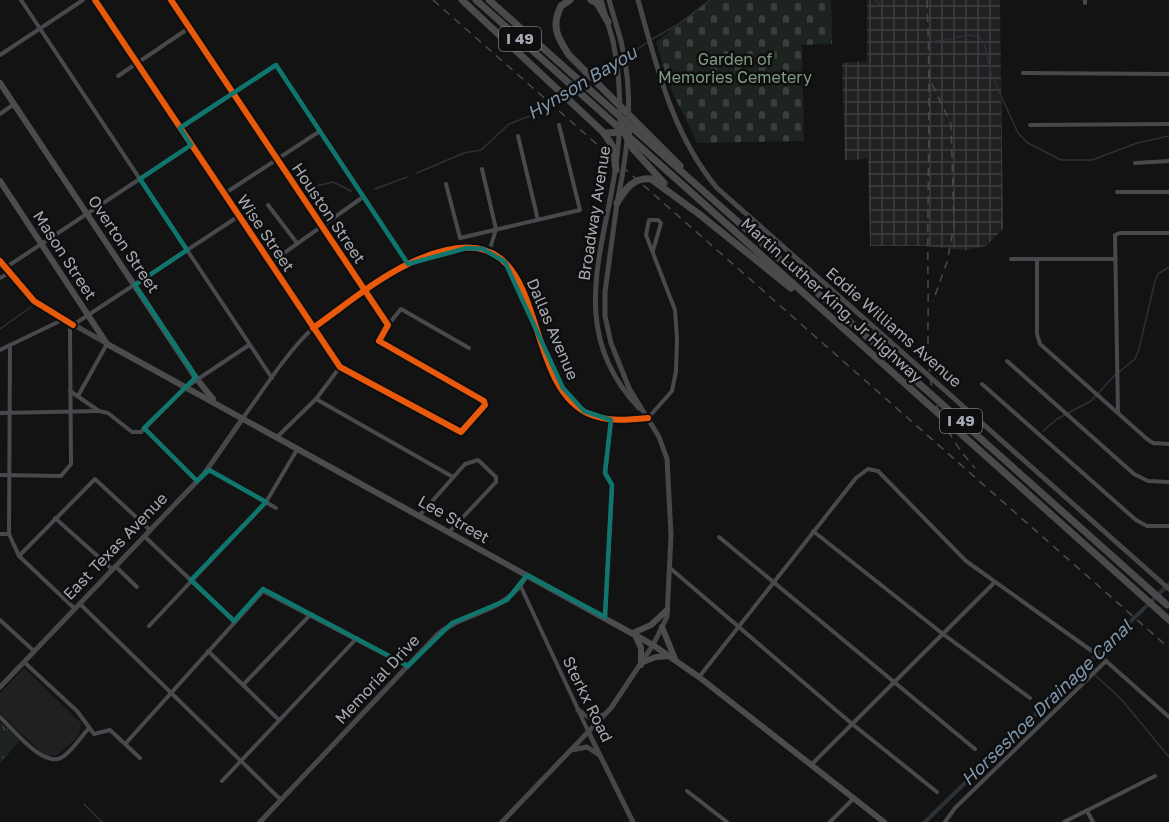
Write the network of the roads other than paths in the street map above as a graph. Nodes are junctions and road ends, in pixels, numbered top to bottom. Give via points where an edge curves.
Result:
1 (21, 0) edge
2 (83, 0) edge
3 (95, 0) edge
4 (171, 0) edge
5 (462, 0) edge
6 (476, 0) edge
7 (489, 0) edge
8 (570, 0) edge
9 (591, 0) edge
10 (601, 0) edge
11 (609, 0) edge
12 (636, 0) edge
13 (608, 22) junction
14 (40, 28) junction
15 (189, 28) junction
16 (0, 56) edge
17 (136, 63) junction
18 (1023, 73) dead end
19 (1169, 74) edge
20 (118, 75) dead end
21 (0, 83) edge
22 (233, 93) junction
23 (14, 104) junction
24 (0, 114) edge
25 (1030, 124) dead end
26 (1169, 124) edge
27 (559, 125) dead end
28 (180, 128) junction
29 (320, 131) junction
30 (624, 131) junction
31 (604, 133) junction
32 (518, 136) dead end
33 (628, 141) junction
34 (191, 145) junction
35 (277, 159) junction
36 (1169, 160) edge
37 (1135, 163) dead end
38 (482, 169) dead end
39 (616, 170) junction
40 (140, 179) junction
41 (0, 181) edge
42 (446, 184) dead end
43 (1117, 192) dead end
44 (1169, 192) edge
45 (224, 194) junction
46 (676, 195) junction
47 (363, 197) junction
48 (613, 201) junction
49 (716, 203) junction
50 (268, 205) dead end
51 (87, 214) junction
52 (239, 216) junction
53 (537, 220) junction
54 (321, 226) junction
55 (496, 229) junction
56 (1169, 233) edge
57 (297, 243) junction
58 (42, 244) junction
59 (187, 250) junction
60 (653, 250) junction
61 (489, 252) junction
62 (1011, 259) dead end
63 (1037, 259) junction
64 (1115, 259) junction
65 (0, 261) edge
66 (270, 263) junction
67 (408, 264) junction
68 (7, 270) junction
69 (0, 278) edge
70 (135, 285) junction
71 (365, 292) junction
72 (88, 316) junction
73 (62, 320) junction
74 (388, 325) junction
75 (73, 326) junction
76 (313, 328) junction
77 (845, 330) junction
78 (107, 344) junction
79 (10, 345) junction
80 (249, 345) junction
81 (469, 348) dead end
82 (0, 350) edge
83 (1007, 361) dead end
84 (339, 368) junction
85 (196, 378) junction
86 (272, 378) junction
87 (982, 384) dead end
88 (186, 387) junction
89 (70, 391) junction
90 (78, 396) junction
91 (316, 399) junction
92 (70, 411) junction
93 (99, 411) junction
94 (0, 412) edge
95 (10, 412) junction
96 (233, 413) junction
97 (1118, 414) junction
98 (243, 418) junction
99 (648, 418) junction
100 (611, 420) junction
101 (144, 428) junction
102 (277, 437) junction
103 (1169, 444) edge
104 (299, 448) junction
105 (208, 469) junction
106 (0, 475) edge
107 (10, 475) junction
108 (453, 477) junction
109 (197, 481) junction
110 (1169, 482) edge
111 (266, 502) junction
112 (276, 508) dead end
113 (420, 515) junction
114 (55, 518) junction
115 (1169, 526) edge
116 (150, 530) junction
117 (813, 531) junction
118 (449, 533) junction
119 (0, 534) edge
120 (9, 534) junction
121 (144, 536) junction
122 (719, 537) dead end
123 (19, 556) junction
124 (114, 568) junction
125 (669, 568) junction
126 (527, 576) junction
127 (191, 580) junction
128 (774, 580) junction
129 (995, 582) junction
130 (137, 587) dead end
131 (521, 587) junction
132 (1169, 589) edge
133 (79, 603) junction
134 (1168, 606) edge
135 (74, 608) junction
136 (667, 610) junction
137 (311, 614) junction
138 (605, 617) junction
139 (0, 620) edge
140 (1169, 620) edge
141 (234, 621) junction
142 (149, 626) dead end
143 (738, 626) junction
144 (662, 627) junction
145 (634, 633) junction
146 (943, 634) junction
147 (357, 638) junction
148 (653, 645) junction
149 (34, 651) junction
150 (208, 651) junction
151 (673, 658) junction
152 (1104, 660) junction
153 (24, 662) junction
154 (642, 664) junction
155 (408, 666) junction
156 (699, 677) junction
157 (895, 681) junction
158 (243, 685) junction
159 (0, 687) edge
160 (170, 693) junction
161 (1030, 698) dead end
162 (578, 710) junction
163 (605, 713) junction
164 (0, 717) edge
165 (1169, 717) edge
166 (279, 720) junction
167 (851, 723) junction
168 (89, 728) junction
169 (588, 731) junction
170 (126, 743) junction
171 (975, 749) dead end
172 (570, 751) junction
173 (601, 756) junction
174 (141, 758) dead end
175 (240, 761) junction
176 (811, 765) junction
177 (1155, 776) dead end
178 (222, 781) dead end
179 (687, 791) dead end
180 (937, 792) dead end
181 (854, 798) junction
182 (281, 800) junction
183 (1087, 811) junction
184 (260, 822) edge
185 (502, 822) edge
186 (633, 822) edge
187 (727, 822) edge
188 (830, 822) edge
189 (884, 822) edge
190 (945, 822) edge
191 (1064, 822) edge
192 (1093, 822) edge

1 - 14 street
2 - 14 street
3 - 17 street, Wise Street
4 - 15 street, Houston Street
5 - 31 highway
6 - 77 highway, Martin Luther King, Jr Highway / I 49
7 - 49 highway, Martin Luther King, Jr Highway / I 49
8 - 49 highway via 561,6 555,25 569,55
9 - 13 highway
10 - 13 main road, Broadway Avenue
11 - 30 main road, Broadway Avenue, bridge via 628,70
12 - 132 main road, Eddie Williams Avenue via 683,137 717,188
13 - 30 main road, Broadway Avenue, bridge via 620,75
14 - 16 street
14 - 40 street
15 - 17 street
15 - 22 street, Houston Street
17 - 20 street
17 - 28 street, Wise Street
18 - 19 street
21 - 23 main road, Overton Street
22 - 28 street
22 - 29 street via 276,64
22 - 35 street, Houston Street
23 - 24 street
23 - 51 main road, Overton Street
25 - 26 street
27 - 53 street via 580,210
28 - 34 street, Wise Street
29 - 35 street
29 - 47 street
30 - 31 highway, bridge
30 - 33 highway, bridge
30 - 39 main road, Broadway Avenue, bridge
31 - 39 highway, bridge via 613,147
32 - 53 street
33 - 46 highway, bridge
33 - 48 main road, Broadway Avenue, bridge
34 - 40 street
34 - 45 street, Wise Street
35 - 45 street
35 - 54 street, Houston Street
36 - 37 street
38 - 55 street
39 - 48 main road, Broadway Avenue, bridge
40 - 51 street
40 - 59 street
41 - 58 main road, Mason Street
42 - 55 street via 460,238
43 - 44 street
45 - 52 street, Wise Street
46 - 48 highway, bridge via 644,178 631,183
46 - 77 highway, bridge
47 - 54 street
47 - 67 street
48 - 99 main road, Broadway Avenue via 605,316 622,371
48 - 99 main road, Broadway Avenue via 595,287 596,326 614,375
49 - 134 highway, Martin Luther King, Jr Highway / I 49, bridge
50 - 57 street
51 - 58 street
51 - 70 main road, Overton Street
52 - 59 street
52 - 66 street, Wise Street
53 - 55 street
54 - 57 street
54 - 71 street, Houston Street
55 - 61 street
56 - 64 street via 1117,234
57 - 66 street
58 - 68 street
58 - 72 main road, Mason Street
59 - 70 street
59 - 80 street
60 - 60 street via 660,230 658,220 647,223 648,242
60 - 99 street via 675,310 677,350 672,391
61 - 67 street via 467,248
61 - 100 street, Dallas Avenue via 513,272 555,374 570,398 590,414
62 - 63 street
63 - 64 street
63 - 97 street via 1038,341
64 - 97 street
65 - 68 main road, Lee Street
66 - 76 street, Wise Street
67 - 71 street
68 - 69 street
68 - 73 main road, Lee Street via 34,302
70 - 72 street
70 - 85 main road, Overton Street
71 - 74 street, Houston Street
71 - 76 street
72 - 75 street
72 - 78 main road, Mason Street
73 - 75 main road, Lee Street
73 - 79 street
74 - 81 street via 401,309
74 - 84 street, Wise Street via 379,341 484,401 458,433
75 - 78 main road, Lee Street
75 - 89 street
76 - 84 street, Wise Street
76 - 86 street
77 - 140 highway, Martin Luther King, Jr Highway / I 49, bridge
78 - 88 main road, Lee Street
78 - 90 street
79 - 82 street
79 - 95 street
80 - 85 street
80 - 86 street
83 - 110 street via 1134,474 1148,481
84 - 91 street
85 - 88 street
85 - 96 main road, Overton Street via 210,397
86 - 98 street
87 - 115 street via 1136,520 1147,526
88 - 96 main road, Lee Street
88 - 101 street
89 - 90 street
89 - 92 street
90 - 93 street
91 - 102 street
91 - 108 street
92 - 93 street
92 - 95 street
92 - 107 street via 71,464 61,476
93 - 101 street via 108,413 132,432
94 - 95 street
95 - 107 street
96 - 98 main road, Lee Street
97 - 103 street via 1150,441
98 - 102 main road, Lee Street
98 - 105 main road, East Texas Avenue
99 - 100 street, Dallas Avenue
99 - 125 main road, Broadway Avenue via 659,436 670,471
100 - 138 street via 605,472 612,485
101 - 109 street
102 - 104 main road, Lee Street
104 - 111 street
104 - 113 main road, Lee Street
105 - 109 main road, East Texas Avenue
105 - 111 street
106 - 107 street
107 - 120 street
108 - 113 street
108 - 118 street via 465,464 478,460 496,477 492,488
109 - 116 main road, East Texas Avenue
111 - 112 street
111 - 127 street
113 - 118 main road, Lee Street
114 - 116 street via 95,479
114 - 123 street
114 - 124 street
116 - 121 main road, East Texas Avenue
117 - 128 street
117 - 129 street via 856,478 868,469 878,471 957,553
117 - 146 street
118 - 126 main road, Lee Street
119 - 120 street
120 - 123 street
121 - 124 main road, East Texas Avenue
121 - 127 street
122 - 128 street
123 - 135 street
124 - 130 street
124 - 133 main road, East Texas Avenue
125 - 136 main road, Broadway Avenue
125 - 143 street
126 - 131 main road, Memorial Drive
126 - 138 main road, Lee Street
127 - 141 street
127 - 142 street
128 - 143 street
128 - 157 street
129 - 146 street
129 - 152 street
131 - 155 main road, Memorial Drive via 494,609 452,623
131 - 162 street, Sterkx Road
133 - 135 main road, East Texas Avenue
133 - 160 street
135 - 149 main road, East Texas Avenue
136 - 144 main road, Broadway Avenue
136 - 145 main road via 651,625
137 - 141 street via 263,591
137 - 147 street
137 - 158 street
138 - 145 main road, Lee Street
139 - 149 street
141 - 150 street
143 - 156 street
143 - 167 street
144 - 148 main road, Broadway Avenue
144 - 151 main road
145 - 148 main road, Lee Street
145 - 154 main road via 641,648
146 - 157 street
146 - 161 street
147 - 155 street
147 - 166 street
148 - 151 main road, Lee Street
148 - 154 main road, Broadway Avenue
149 - 153 main road, East Texas Avenue
150 - 158 street
150 - 160 street
151 - 154 main road via 656,657
151 - 156 main road, Lee Street
152 - 165 street
152 - 190 street
153 - 159 main road, East Texas Avenue
153 - 168 street via 77,711
154 - 163 main road, Broadway Avenue
155 - 182 main road, Memorial Drive
156 - 176 main road, Lee Street
157 - 167 street
157 - 171 street
158 - 166 street
160 - 170 street
160 - 175 street
162 - 163 main road via 590,718
162 - 169 street, Sterkx Road
163 - 169 main road, Broadway Avenue
164 - 168 street via 40,756 57,760
166 - 175 street
167 - 176 street
167 - 180 street
168 - 170 street via 98,736 110,730
169 - 172 main road, Broadway Avenue
169 - 173 main road, Sterkx Road
170 - 174 street
172 - 173 main road via 587,747
172 - 185 main road, Broadway Avenue
173 - 186 main road, Sterkx Road
175 - 178 street
175 - 182 street
176 - 181 main road, Lee Street
177 - 183 street
179 - 187 street
181 - 188 street
181 - 189 main road, Lee Street
182 - 184 main road, Memorial Drive
183 - 191 street
183 - 192 street

